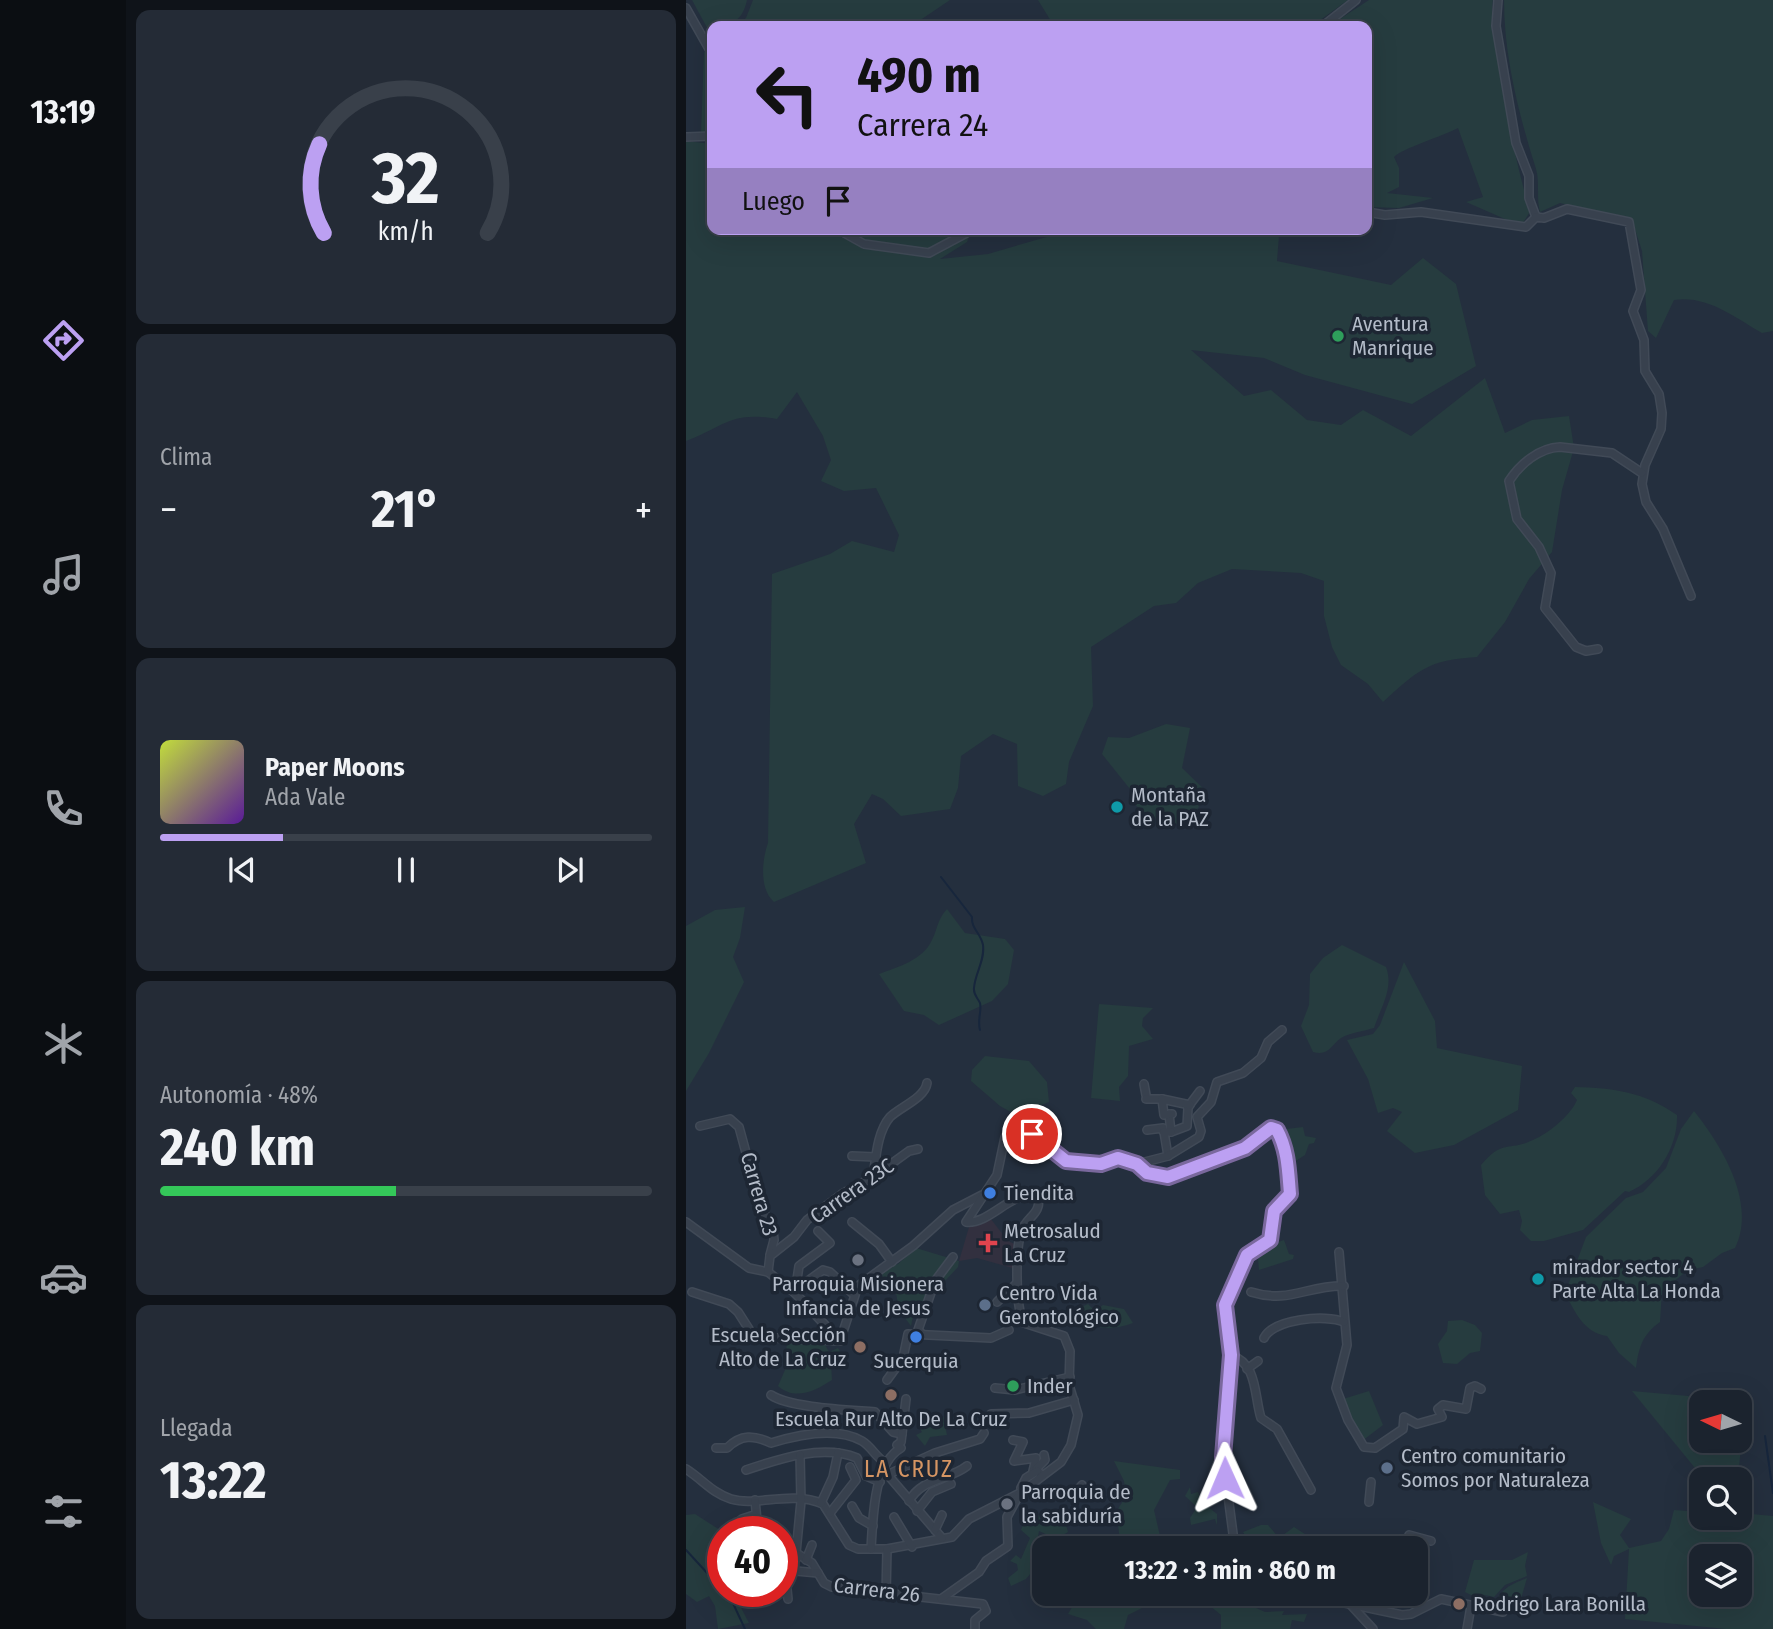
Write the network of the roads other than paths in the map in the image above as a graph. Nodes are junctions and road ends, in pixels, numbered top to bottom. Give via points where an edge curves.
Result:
1 (1356, 0) edge
2 (1498, 0) edge
3 (686, 8) edge
4 (1329, 21) edge
5 (707, 45) edge
6 (707, 136) edge
7 (686, 137) edge
8 (1372, 213) edge
9 (1536, 217) junction
10 (848, 235) edge
11 (963, 235) edge
12 (1642, 473) junction
13 (1691, 596) dead end
14 (1598, 649) dead end
15 (1282, 1030) dead end
16 (927, 1083) dead end
17 (1144, 1084) dead end
18 (1200, 1091) dead end
19 (1163, 1099) junction
20 (1189, 1106) junction
21 (699, 1126) dead end
22 (1147, 1130) dead end
23 (1167, 1132) junction
24 (1199, 1136) junction
25 (918, 1149) dead end
26 (852, 1156) dead end
27 (1168, 1156) junction
28 (876, 1157) junction
29 (1137, 1164) junction
30 (873, 1177) junction
31 (985, 1193) junction
32 (686, 1222) edge
33 (852, 1222) dead end
34 (818, 1231) dead end
35 (1339, 1252) dead end
36 (770, 1256) junction
37 (953, 1257) dead end
38 (891, 1262) junction
39 (768, 1272) junction
40 (1017, 1283) junction
41 (1344, 1286) junction
42 (796, 1290) junction
43 (692, 1292) dead end
44 (1251, 1292) dead end
45 (854, 1295) junction
46 (1000, 1299) dead end
47 (1345, 1322) junction
48 (1009, 1330) dead end
49 (921, 1333) junction
50 (1264, 1338) dead end
51 (840, 1341) junction
52 (1231, 1355) junction
53 (1258, 1361) dead end
54 (1247, 1369) junction
55 (1070, 1377) junction
56 (887, 1380) dead end
57 (995, 1388) dead end
58 (1481, 1389) dead end
59 (771, 1395) dead end
60 (906, 1399) dead end
61 (1074, 1400) junction
62 (991, 1414) dead end
63 (984, 1433) dead end
64 (902, 1434) junction
65 (1013, 1440) dead end
66 (716, 1448) dead end
67 (838, 1453) junction
68 (800, 1455) junction
69 (1044, 1455) dead end
70 (967, 1466) dead end
71 (850, 1467) dead end
72 (686, 1469) edge
73 (746, 1470) dead end
74 (886, 1470) junction
75 (1037, 1472) junction
76 (880, 1482) junction
77 (1371, 1482) dead end
78 (951, 1484) dead end
79 (1082, 1485) dead end
80 (1311, 1490) dead end
81 (1020, 1491) junction
82 (1068, 1496) dead end
83 (799, 1498) junction
84 (755, 1500) junction
85 (909, 1501) junction
86 (1368, 1502) dead end
87 (821, 1503) junction
88 (852, 1506) dead end
89 (917, 1511) junction
90 (830, 1513) junction
91 (942, 1514) dead end
92 (754, 1516) edge
93 (798, 1516) edge
94 (894, 1517) dead end
95 (873, 1526) junction
96 (934, 1531) junction
97 (1409, 1535) dead end
98 (1233, 1536) edge
99 (942, 1538) junction
100 (1431, 1541) dead end
101 (812, 1545) dead end
102 (912, 1547) junction
103 (871, 1549) junction
104 (887, 1549) junction
105 (818, 1553) dead end
106 (798, 1554) edge
107 (807, 1557) junction
108 (798, 1572) edge
109 (819, 1574) junction
110 (886, 1595) junction
111 (941, 1599) junction
112 (1352, 1606) edge
113 (1359, 1606) edge
114 (1427, 1606) edge
115 (1428, 1606) edge
116 (1471, 1606) junction
117 (1503, 1612) dead end
118 (1370, 1628) edge
119 (975, 1629) edge
120 (1467, 1629) edge

1 - 4 street
2 - 9 street via 1496,26 1517,146 1529,176 1529,198
3 - 5 street
6 - 7 street
8 - 9 street via 1421,212 1516,227 1531,225
9 - 12 street via 1573,209 1629,222 1641,289 1633,311 1644,340 1645,371 1660,394 1661,429
10 - 11 street via 864,244 929,254
12 - 13 street via 1646,502 1663,529
12 - 14 street via 1612,453 1552,447 1523,462 1509,481 1517,519 1539,547 1552,576 1545,608 1576,647
15 - 24 street via 1243,1073 1216,1078 1211,1102 1197,1117
16 - 28 street via 888,1118
17 - 19 street via 1146,1097
18 - 20 street
19 - 20 street
19 - 23 street via 1164,1115 1171,1114
20 - 23 street via 1187,1126
20 - 24 street
21 - 36 street, Carrera 23 via 730,1119 741,1132 760,1204 773,1231
22 - 23 street via 1163,1128
23 - 27 street
24 - 27 street
25 - 30 street, Carrera 23C
26 - 28 street, Carrera 23C
27 - 29 street
28 - 30 street
29 - 31 street via 1118,1158 1101,1164 1066,1161 1032,1134 1010,1134 1003,1142 997,1175
29 - 52 street via 1147,1173 1168,1177 1245,1148 1271,1128 1277,1130 1286,1153 1290,1194 1274,1211 1270,1240 1247,1255 1225,1305
30 - 36 street, Carrera 23C via 807,1220
31 - 38 street via 953,1210
31 - 40 street via 967,1223 1026,1195 1036,1195 1040,1201 1021,1234
32 - 39 street via 749,1268
33 - 38 street via 879,1244
34 - 42 street, Carrera 23C via 830,1243 799,1266
35 - 41 street
36 - 39 street
37 - 49 street via 929,1295 918,1330
38 - 45 street via 864,1281
39 - 42 street
40 - 46 street via 997,1302
40 - 55 street via 1024,1323 1064,1336 1070,1351
41 - 44 street via 1317,1286 1290,1297
41 - 47 street
42 - 45 street via 820,1270 830,1272
42 - 51 street
43 - 51 street via 729,1304 754,1337
45 - 51 street
47 - 50 street via 1306,1319 1274,1326
47 - 58 street via 1347,1345 1337,1380 1338,1397 1368,1449 1403,1429 1404,1417 1419,1424 1442,1418 1438,1409 1443,1405 1466,1409 1470,1388
48 - 49 street via 991,1338
49 - 56 street via 908,1335 903,1358
52 - 54 street via 1240,1358
52 - 98 street via 1223,1457
53 - 54 street
54 - 80 street via 1257,1388 1261,1418 1277,1429
55 - 57 street via 1015,1390
55 - 61 street
59 - 64 street via 830,1409 875,1412 893,1432
60 - 64 street
61 - 62 street via 1029,1413
61 - 75 street via 1078,1420 1071,1445 1061,1462
63 - 74 street via 971,1443
64 - 74 street via 901,1442 893,1444 901,1448 892,1453
65 - 75 street via 1023,1442 1014,1461 1036,1458
66 - 74 street via 727,1448 747,1436 771,1443 785,1436 838,1435 863,1442
67 - 68 street
67 - 76 street via 857,1458 866,1476
67 - 87 street
68 - 73 street
68 - 83 street
69 - 75 street
70 - 85 street via 922,1485
71 - 90 street via 856,1480
72 - 84 street via 733,1500
74 - 76 street
74 - 85 street
75 - 81 street
76 - 95 street
77 - 86 street
78 - 89 street via 932,1492
79 - 82 street
81 - 99 street via 969,1519 952,1537
81 - 111 street via 1007,1517 1009,1546
83 - 84 street
83 - 87 street
83 - 93 street
84 - 92 street
85 - 89 street
87 - 90 street
88 - 95 street via 859,1518
89 - 96 street
90 - 103 street via 849,1545
91 - 96 street
94 - 102 street
95 - 103 street
96 - 99 street
97 - 100 street
99 - 102 street
101 - 107 street
102 - 104 street
103 - 104 street
104 - 110 street
105 - 107 street
106 - 107 street, Carrera 26
107 - 109 street, Carrera 26
108 - 109 street
109 - 110 street, Carrera 26 via 832,1587
110 - 111 street, Carrera 26
111 - 119 street, Carrera 26 via 987,1607 973,1623
112 - 118 street
113 - 114 street via 1402,1615
115 - 116 street via 1441,1599
116 - 117 street
116 - 120 street

